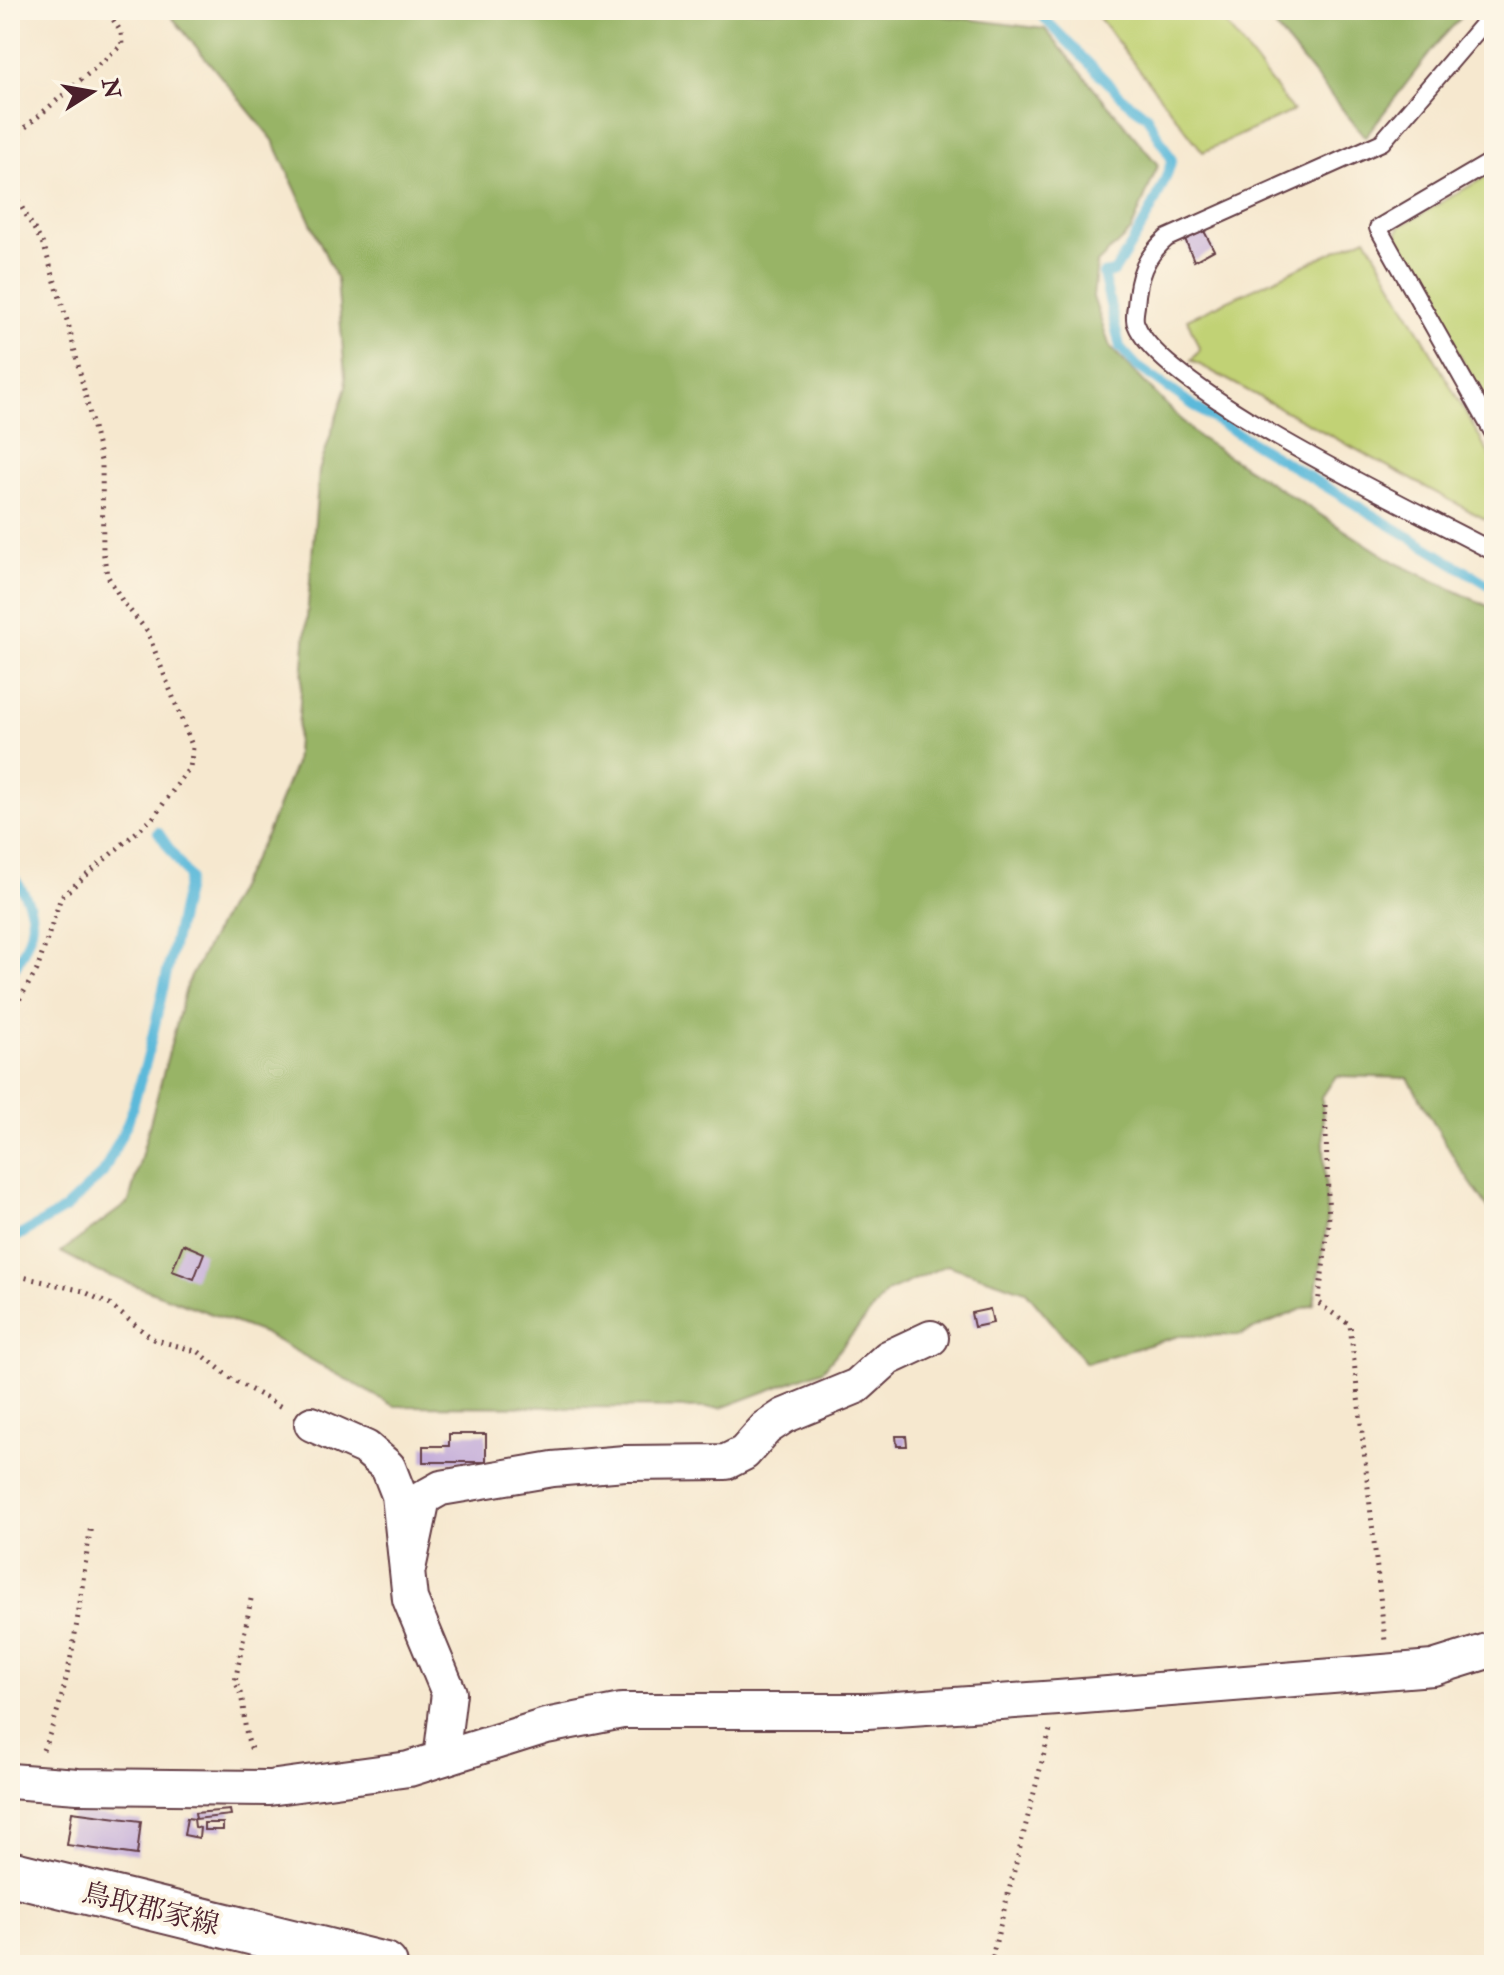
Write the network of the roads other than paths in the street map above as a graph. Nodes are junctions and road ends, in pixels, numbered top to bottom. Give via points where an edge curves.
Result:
1 (1494, 11) edge
2 (1494, 160) edge
3 (1494, 434) edge
4 (1494, 552) edge
5 (931, 1338) dead end
6 (312, 1424) road end
7 (408, 1569) junction
8 (1494, 1649) edge
9 (441, 1759) junction
10 (20, 1781) edge
11 (10, 1873) edge
12 (385, 1965) edge

1 - 4 lane via 1382,142 1167,238 1148,255 1137,280 1135,323 1161,360 1236,412
2 - 3 lane via 1378,228
5 - 7 street via 888,1358 857,1386 784,1416 744,1453 726,1462 553,1469 441,1488 423,1498
6 - 7 street via 366,1448 388,1467 404,1518
7 - 9 street via 410,1599 449,1693
8 - 9 street via 1433,1668 1058,1698 867,1711 622,1711 546,1726
9 - 10 street via 409,1769 257,1788
11 - 12 main road, 鳥取郡家線

